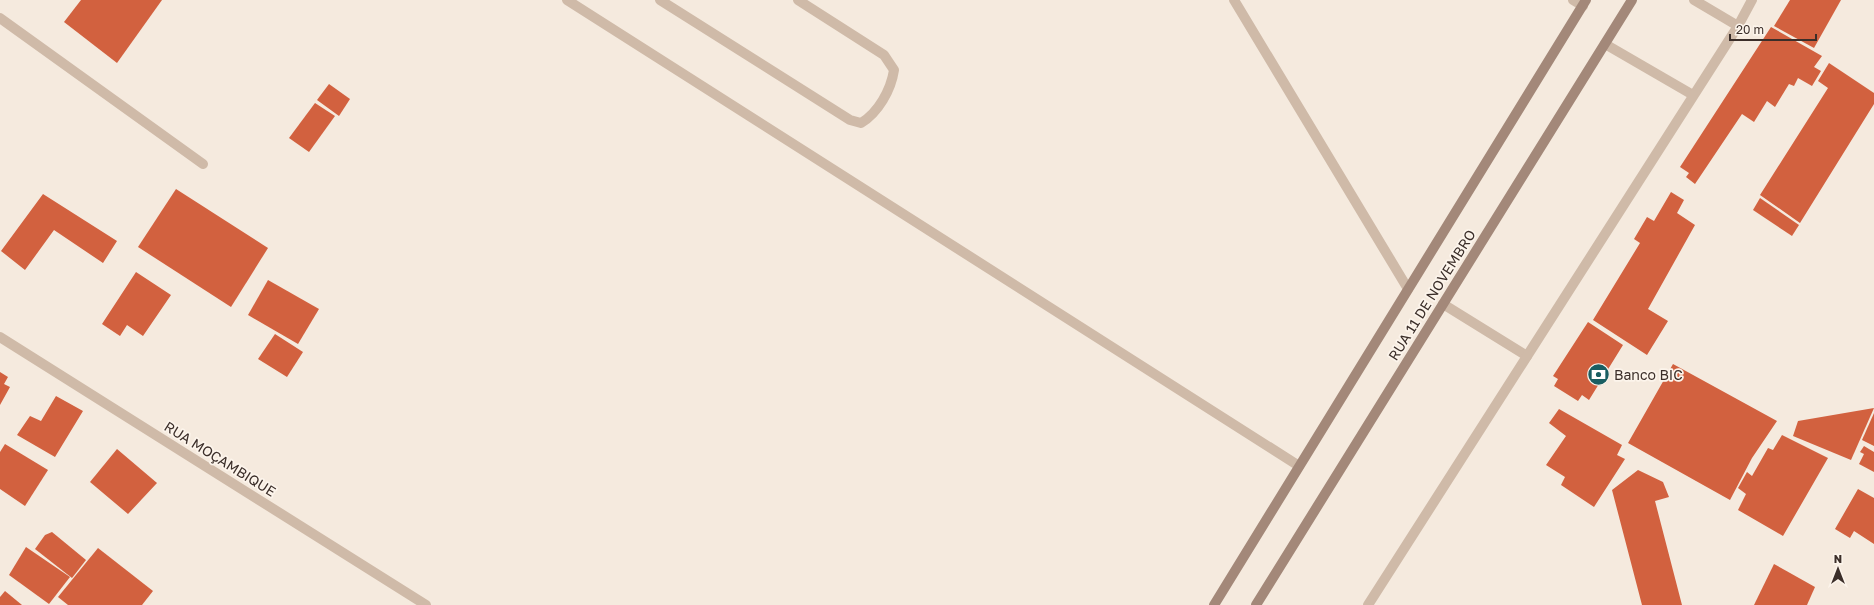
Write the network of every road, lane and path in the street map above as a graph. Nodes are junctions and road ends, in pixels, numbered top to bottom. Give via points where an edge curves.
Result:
1 (567, 0) edge
2 (798, 0) edge
3 (1234, 0) edge
4 (1573, 0) edge
5 (1632, 0) edge
6 (1694, 0) edge
7 (1752, 0) edge
8 (664, 1) edge
9 (1584, 3) edge
10 (0, 18) edge
11 (1738, 26) junction
12 (1605, 44) junction
13 (1693, 95) junction
14 (203, 164) dead end
15 (1408, 289) junction
16 (1443, 304) junction
17 (0, 337) edge
18 (1527, 356) junction
19 (1299, 466) junction
20 (426, 605) edge
21 (1214, 605) edge
22 (1256, 605) edge
23 (1368, 605) edge

1 - 19 street
2 - 8 street via 884,55 894,70 892,83 871,117 861,123 850,120
3 - 15 street
4 - 9 street
5 - 12 main road, RUA 11 DE NOVEMBRO
6 - 11 street
7 - 11 street
9 - 15 main road, RUA 11 DE NOVEMBRO
10 - 14 street
11 - 13 street
12 - 13 street
12 - 16 main road, RUA 11 DE NOVEMBRO
13 - 18 street
15 - 19 main road, RUA 11 DE NOVEMBRO
16 - 18 street
16 - 22 main road, RUA 11 DE NOVEMBRO
17 - 20 street, RUA MOÇAMBIQUE
18 - 23 street
19 - 21 main road, RUA 11 DE NOVEMBRO

